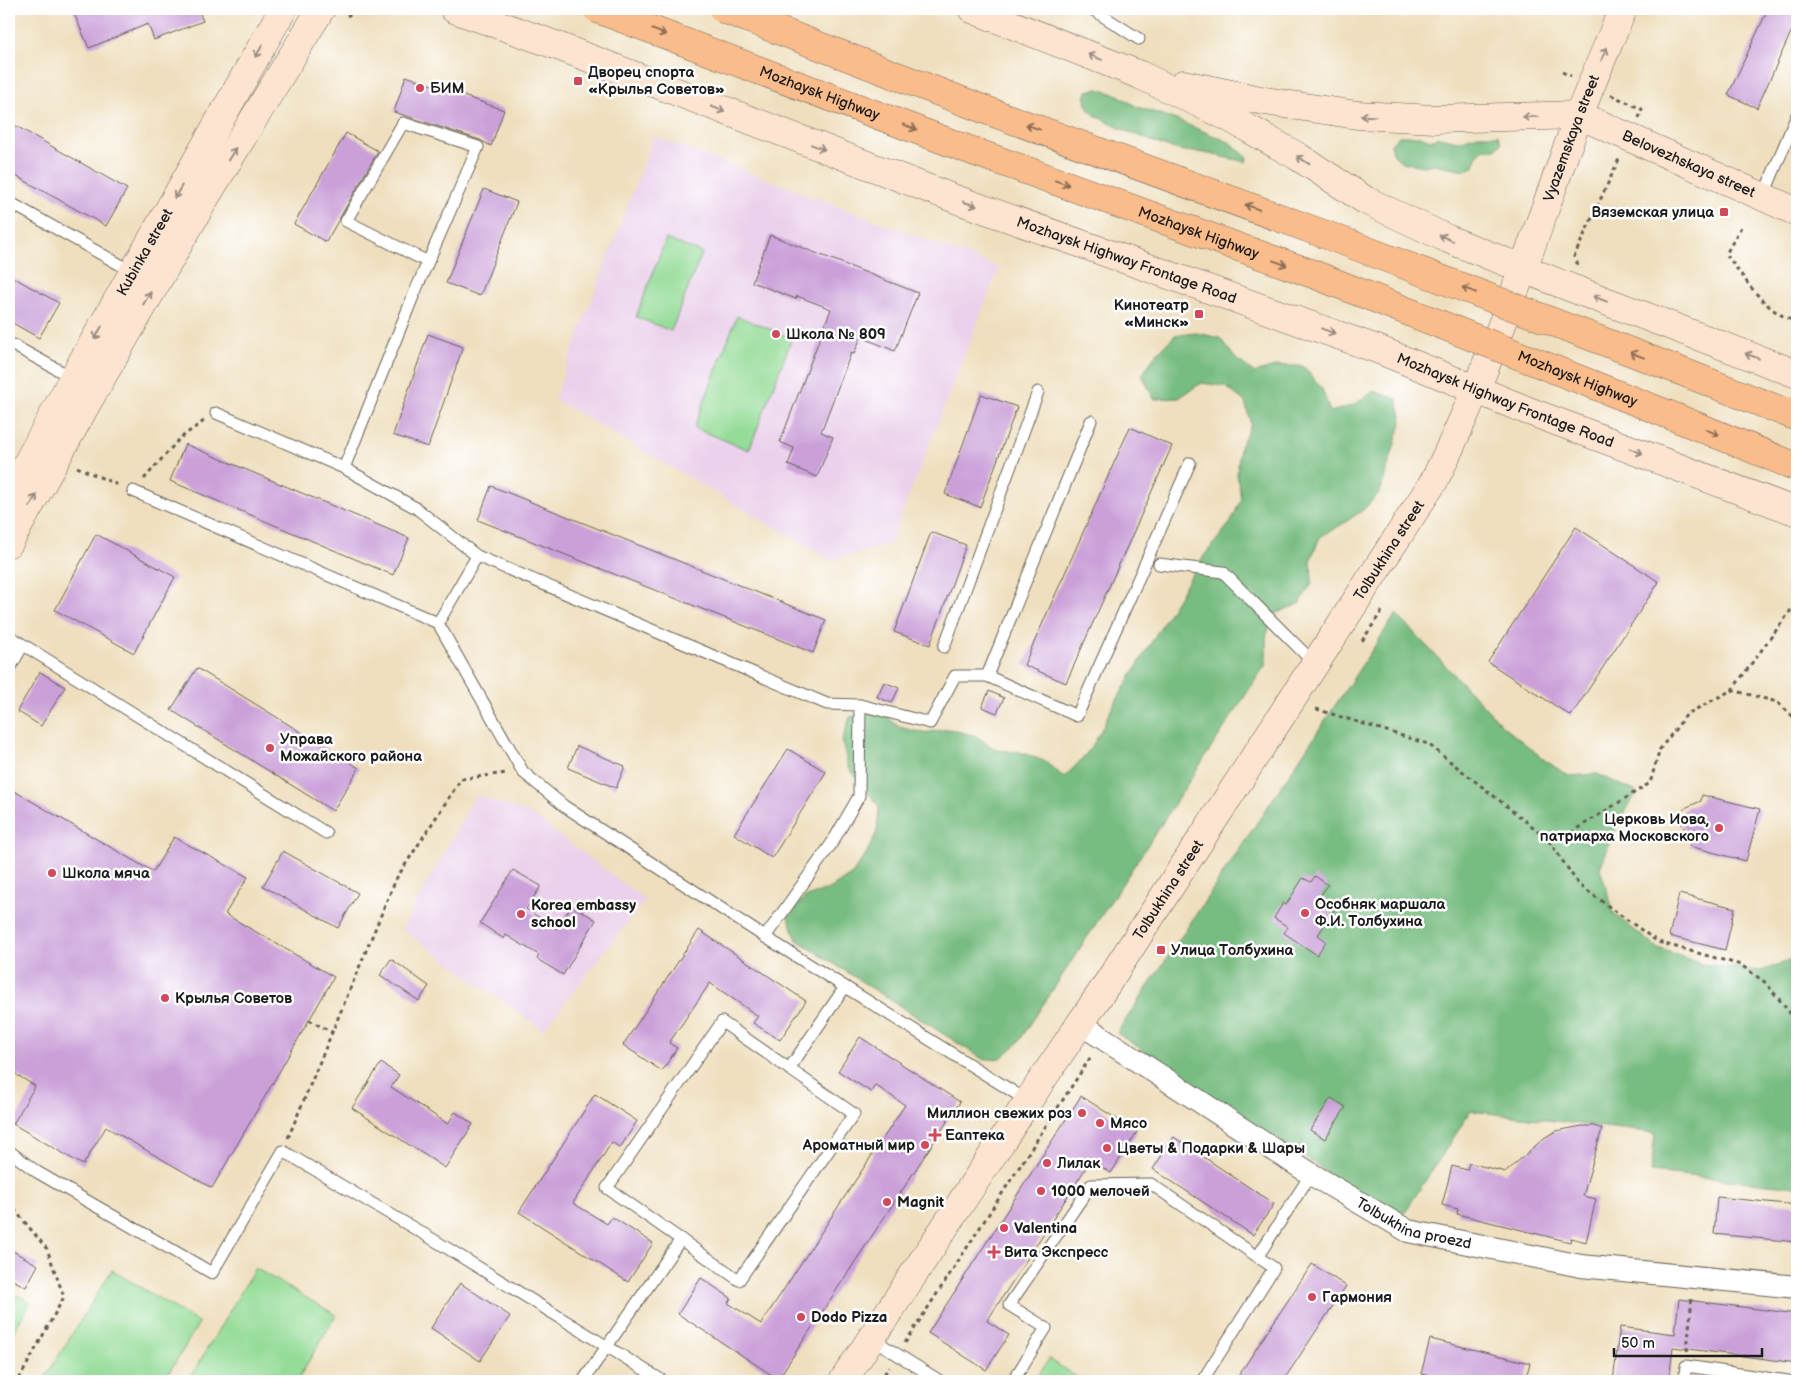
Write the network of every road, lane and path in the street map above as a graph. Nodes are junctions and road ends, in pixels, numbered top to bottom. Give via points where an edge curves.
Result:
1 (283, 9) edge
2 (321, 9) edge
3 (358, 9) edge
4 (454, 9) edge
5 (497, 9) edge
6 (597, 9) edge
7 (723, 9) edge
8 (972, 9) edge
9 (1004, 9) edge
10 (1092, 9) edge
11 (1622, 9) edge
12 (347, 16) dead end
13 (1027, 30) junction
14 (1139, 39) dead end
15 (542, 40) junction
16 (1140, 75) junction
17 (1591, 86) junction
18 (1579, 115) junction
19 (1797, 115) edge
20 (1630, 138) junction
21 (1763, 197) junction
22 (9, 202) edge
23 (1797, 212) edge
24 (1741, 227) dead end
25 (428, 262) junction
26 (1523, 269) junction
27 (133, 272) junction
28 (1580, 272) dead end
29 (1797, 322) edge
30 (9, 343) edge
31 (1797, 374) edge
32 (72, 378) junction
33 (1477, 388) junction
34 (1038, 392) dead end
35 (216, 413) joint
36 (1797, 418) edge
37 (1091, 421) dead end
38 (1190, 463) dead end
39 (75, 466) dead end
40 (1797, 467) edge
41 (344, 468) junction
42 (133, 492) junction
43 (9, 496) edge
44 (1797, 512) edge
45 (9, 543) edge
46 (477, 556) junction
47 (1159, 564) dead end
48 (1797, 602) edge
49 (1384, 608) dead end
50 (438, 623) junction
51 (9, 636) edge
52 (1362, 642) dead end
53 (24, 645) junction
54 (944, 647) dead end
55 (1314, 663) junction
56 (9, 670) edge
57 (987, 676) junction
58 (1732, 690) junction
59 (860, 706) junction
60 (1316, 709) dead end
61 (1797, 720) edge
62 (523, 772) junction
63 (326, 833) dead end
64 (1547, 838) junction
65 (765, 937) junction
66 (845, 987) junction
67 (309, 1020) dead end
68 (1797, 1020) edge
69 (1092, 1031) junction
70 (332, 1032) junction
71 (789, 1069) junction
72 (1028, 1101) junction
73 (9, 1151) edge
74 (283, 1151) junction
75 (1311, 1174) junction
76 (9, 1203) edge
77 (681, 1239) junction
78 (1258, 1256) junction
79 (1693, 1276) junction
80 (1797, 1287) edge
81 (871, 1338) junction
82 (607, 1347) junction
83 (898, 1355) junction
84 (1686, 1366) junction
85 (18, 1381) edge
86 (583, 1381) edge
87 (663, 1381) edge
88 (843, 1381) edge
89 (880, 1381) edge
90 (940, 1381) edge
91 (1013, 1381) edge
92 (1202, 1381) edge
93 (1684, 1381) edge
94 (1788, 1381) edge

1 -> 27 main road, Kubinka street
45 -> 2 main road via 206,195
3 - 12 path
4 - 15 main road, Mozhaysk Highway Frontage Road
5 - 15 street
6 -> 40 main road, Mozhaysk Highway, bridge via 984,155 1313,274
36 -> 7 main road, bridge via 1332,236 991,112
8 - 13 main road
9 - 13 main road
10 - 14 lane
17 -> 11 main road, Vyazemskaya street
16 -> 13 main road
15 -> 33 main road, Mozhaysk Highway Frontage Road via 958,200 1377,349
18 -> 16 main road via 1435,119 1357,115 1265,101
26 -> 16 main road via 1448,239 1365,200 1228,117
17 - 18 main road, Vyazemskaya street
17 - 20 path via 1642,109
18 - 20 main road, Belovezhskaya street
18 - 26 main road, Vyazemskaya street
19 - 21 lane
20 - 21 main road, Belovezhskaya street
20 - 28 path via 1574,257
21 - 23 main road, Belovezhskaya street
22 - 27 lane
24 - 29 path via 1726,254 1768,307
25 - 25 lane via 478,147 403,123 346,221
25 - 41 lane
31 -> 26 main road
26 - 33 main road, Vyazemskaya street
27 -> 32 main road, Kubinka street
30 - 32 lane
32 - 43 main road, Kubinka street
33 -> 44 main road, Mozhaysk Highway Frontage Road via 1526,410
33 - 55 main road, Tolbukhina street via 1434,481
34 - 54 lane
35 - 41 lane
35 - 42 path via 180,438
37 - 57 lane
38 - 57 lane via 1077,716
39 - 42 path
41 - 46 lane via 416,508
42 - 50 lane
46 - 50 lane
46 - 59 lane via 827,704
47 - 55 lane via 1223,572
48 - 58 path
49 - 52 path
50 - 62 lane
51 - 53 lane
53 - 56 lane
53 - 63 lane
55 - 69 main road, Tolbukhina street
57 - 59 lane via 954,676 930,723
58 - 61 path via 1777,702
58 - 64 path via 1687,714 1660,749 1650,783 1570,833
59 - 65 lane via 859,796 832,843
60 - 64 path via 1428,744
62 - 65 lane via 564,806
62 - 70 path via 461,779 396,879
64 - 68 path via 1579,885 1658,942 1741,966 1766,983
65 - 66 lane
66 - 71 lane
66 - 72 lane
67 - 70 path
69 - 72 main road, Tolbukhina street
69 - 75 street, Tolbukhina proezd
69 - 83 path
70 - 74 path
71 - 77 lane via 854,1114 739,1280
71 - 77 lane via 722,1022 607,1188
72 - 81 main road, Tolbukhina street
73 - 74 lane via 37,1172 212,1273
74 - 82 lane
75 - 78 lane
75 - 79 street, Tolbukhina proezd via 1408,1231 1581,1266
76 - 85 path via 47,1250 64,1297
77 - 82 lane
78 - 91 lane via 1151,1184 1091,1185 1009,1305 1046,1328
78 - 92 lane via 1274,1268
79 - 80 street, Tolbukhina proezd
79 - 84 path
81 - 83 lane
81 - 88 main road, Tolbukhina street
82 - 86 lane
82 - 87 lane
83 - 89 path
83 - 90 lane
84 - 93 lane
84 - 94 lane

